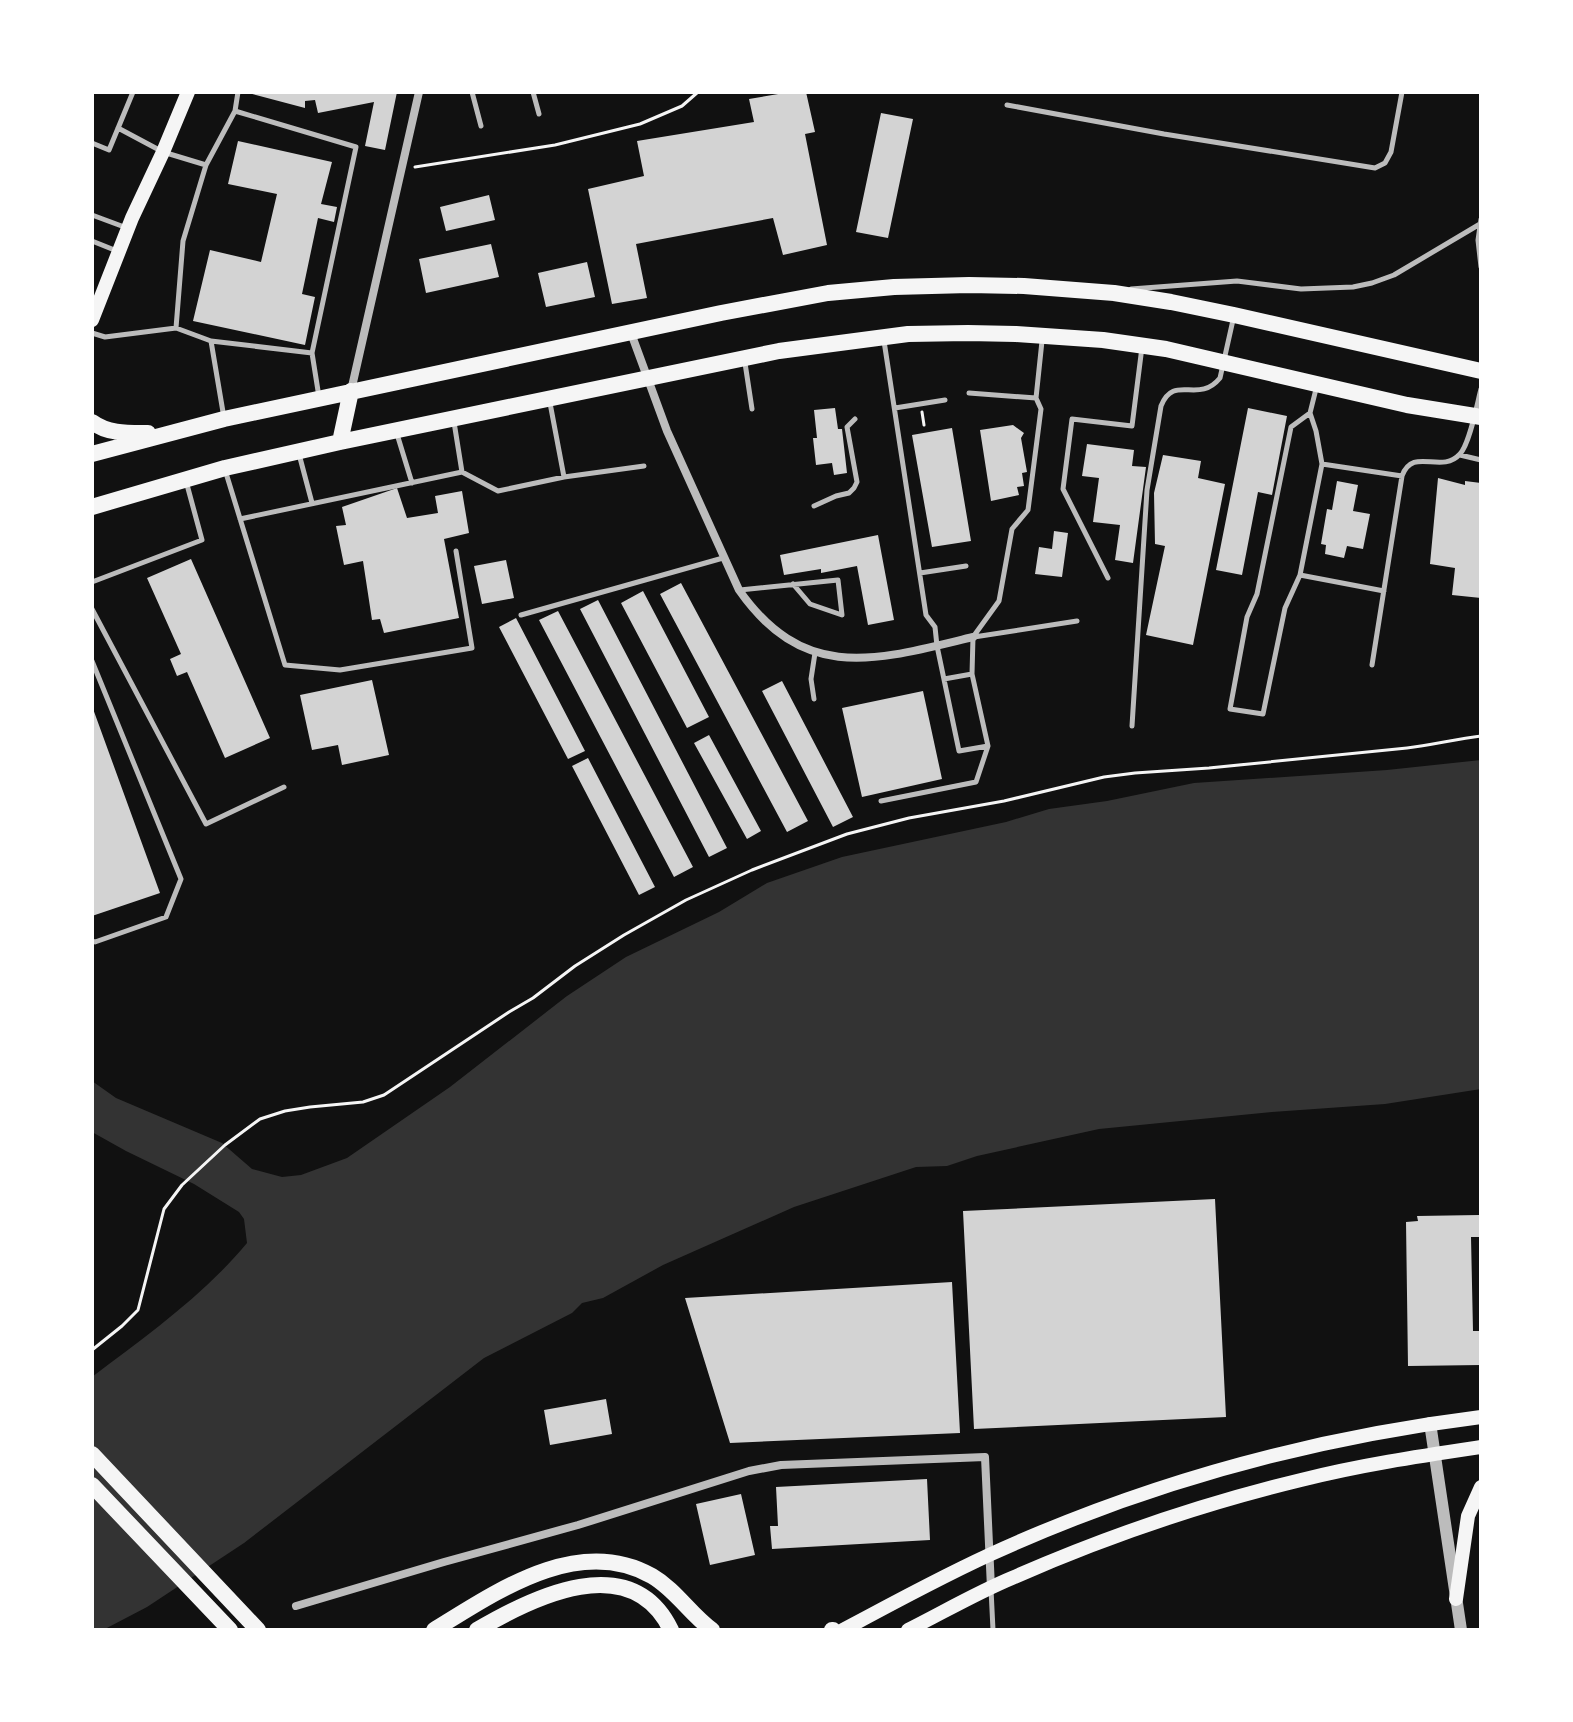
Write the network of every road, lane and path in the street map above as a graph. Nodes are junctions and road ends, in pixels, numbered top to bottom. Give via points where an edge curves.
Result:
1 (133, 92) edge
2 (188, 92) edge
3 (238, 92) edge
4 (419, 92) edge
5 (472, 92) edge
6 (533, 92) edge
7 (698, 92) edge
8 (1402, 92) edge
9 (1007, 105) dead end
10 (235, 111) junction
11 (539, 114) dead end
12 (481, 126) dead end
13 (118, 128) junction
14 (92, 143) edge
15 (163, 152) junction
16 (206, 165) junction
17 (401, 169) junction
18 (92, 215) edge
19 (1481, 221) edge
20 (128, 228) junction
21 (92, 241) edge
22 (119, 251) junction
23 (1481, 267) edge
24 (1114, 293) junction
25 (1234, 315) junction
26 (92, 320) edge
27 (176, 328) junction
28 (631, 332) junction
29 (92, 333) edge
30 (884, 336) junction
31 (1043, 336) junction
32 (211, 341) junction
33 (1142, 346) junction
34 (312, 353) junction
35 (744, 358) junction
36 (1224, 363) junction
37 (1481, 371) edge
38 (648, 378) junction
39 (1317, 384) junction
40 (1481, 389) edge
41 (351, 391) junction
42 (969, 393) dead end
43 (319, 398) junction
44 (550, 398) junction
45 (1036, 398) junction
46 (945, 400) dead end
47 (895, 408) junction
48 (752, 409) dead end
49 (1310, 413) junction
50 (1478, 416) edge
51 (453, 418) junction
52 (224, 419) junction
53 (855, 419) dead end
54 (92, 422) edge
55 (396, 430) junction
56 (169, 433) junction
57 (340, 442) junction
58 (299, 452) junction
59 (92, 454) edge
60 (1460, 455) junction
61 (1481, 460) edge
62 (1322, 464) junction
63 (644, 466) dead end
64 (225, 468) junction
65 (462, 472) junction
66 (1402, 476) junction
67 (564, 477) junction
68 (186, 478) junction
69 (412, 483) junction
70 (312, 503) junction
71 (814, 506) dead end
72 (92, 507) edge
73 (240, 519) junction
74 (456, 551) dead end
75 (724, 558) junction
76 (966, 566) dead end
77 (920, 573) junction
78 (1300, 575) junction
79 (1108, 578) dead end
80 (92, 582) edge
81 (793, 584) junction
82 (739, 590) junction
83 (1384, 591) junction
84 (92, 609) edge
85 (521, 615) dead end
86 (1077, 621) dead end
87 (973, 637) junction
88 (937, 646) junction
89 (815, 653) junction
90 (92, 661) edge
91 (1372, 665) dead end
92 (972, 674) junction
93 (944, 679) junction
94 (814, 699) dead end
95 (1132, 726) dead end
96 (1481, 736) edge
97 (988, 746) junction
98 (284, 787) dead end
99 (881, 801) dead end
100 (92, 941) edge
101 (92, 1350) edge
102 (1481, 1417) edge
103 (1430, 1423) junction
104 (1481, 1447) edge
105 (92, 1454) edge
106 (1434, 1454) junction
107 (92, 1485) edge
108 (1481, 1487) edge
109 (989, 1555) junction
110 (189, 1586) junction
111 (991, 1588) junction
112 (1456, 1599) junction
113 (296, 1606) dead end
114 (241, 1611) junction
115 (214, 1630) edge
116 (230, 1630) edge
117 (258, 1630) edge
118 (271, 1630) edge
119 (434, 1630) edge
120 (477, 1630) edge
121 (671, 1630) edge
122 (712, 1630) edge
123 (843, 1630) edge
124 (908, 1630) edge
125 (993, 1630) edge
126 (1461, 1630) edge

1 - 13 lane
2 - 15 main road
3 - 10 lane
4 - 17 street
5 - 12 lane
6 - 11 lane
7 - 17 path via 682,106 640,124 555,145
8 - 9 lane via 1391,152 1375,168
10 - 16 lane
10 - 34 lane via 356,147
13 - 14 lane via 109,150
13 - 15 lane
15 - 16 lane
15 - 20 main road
16 - 27 lane via 183,241
17 - 41 street
18 - 20 lane
19 - 23 lane
19 - 24 lane via 1394,275 1353,287 1301,289 1225,281
20 - 22 main road
21 - 22 lane
22 - 26 main road
24 - 25 main road
24 - 28 main road via 1024,286 894,287 828,293
25 - 36 lane
25 - 37 main road
27 - 29 lane via 105,337
27 - 32 lane
28 - 38 street
28 - 41 main road
30 - 31 main road
30 - 35 main road
30 - 47 lane
31 - 33 main road
31 - 45 lane
32 - 34 lane
32 - 52 lane
33 - 36 main road
33 - 79 lane via 1132,426 1072,419 1063,489
34 - 43 lane
35 - 38 main road
35 - 48 lane
36 - 39 main road
36 - 95 lane via 1214,385 1200,391 1176,389 1161,406 1147,490
38 - 44 main road
38 - 75 street
39 - 49 lane
39 - 50 main road
40 - 50 lane
41 - 43 main road
41 - 57 main road
42 - 45 lane
43 - 52 main road
44 - 51 main road
44 - 67 lane
45 - 87 lane via 1041,409 1028,510 1012,529 999,601
46 - 47 lane
47 - 77 lane
49 - 62 lane
49 - 78 lane via 1291,427 1230,709 1263,714 1285,608
50 - 60 lane
51 - 55 main road
51 - 65 lane
52 - 56 main road
53 - 71 lane via 847,427 857,482 849,493
54 - 56 main road via 121,433
55 - 57 main road
55 - 69 lane
56 - 59 main road
57 - 58 main road
58 - 64 main road
58 - 70 lane
60 - 61 lane
60 - 66 lane via 1443,463 1411,462
62 - 66 lane
62 - 78 lane
63 - 67 lane
64 - 68 main road
64 - 73 lane
65 - 67 lane via 498,491
65 - 69 lane
66 - 83 lane
68 - 72 main road
68 - 80 lane via 202,540
69 - 70 lane
70 - 73 lane
73 - 74 lane via 285,665 340,670 472,648
75 - 82 street
75 - 85 lane
76 - 77 lane
77 - 88 lane
78 - 83 lane
81 - 81 lane via 838,580 842,615 810,604
81 - 82 lane
82 - 89 street via 769,627
83 - 91 lane
84 - 98 lane via 206,824
86 - 87 lane
87 - 88 street
87 - 92 lane
88 - 89 street via 863,658
88 - 93 lane
89 - 94 lane
90 - 100 lane via 181,879 166,917
92 - 93 lane
92 - 97 lane
93 - 97 lane via 959,751
96 - 101 path via 1428,746 1104,777 847,834 752,870 624,935 384,1095 260,1119 182,1185 164,1209 138,1310
97 - 99 lane via 976,782
102 - 103 main road
103 - 106 street
103 - 109 main road via 1303,1448 1193,1478
104 - 106 main road
105 - 114 main road
106 - 111 main road via 1303,1479 1211,1504 1093,1544
106 - 112 street
107 - 110 main road
108 - 112 main road via 1468,1516
109 - 111 street
109 - 113 street via 985,1457 781,1465
109 - 123 main road
110 - 115 main road
110 - 116 main road
111 - 124 main road
111 - 125 lane
112 - 126 street
114 - 117 main road
114 - 118 main road
119 - 122 main road via 523,1580 596,1561 636,1568 655,1578
120 - 121 main road via 539,1598 594,1585 628,1589 643,1597

